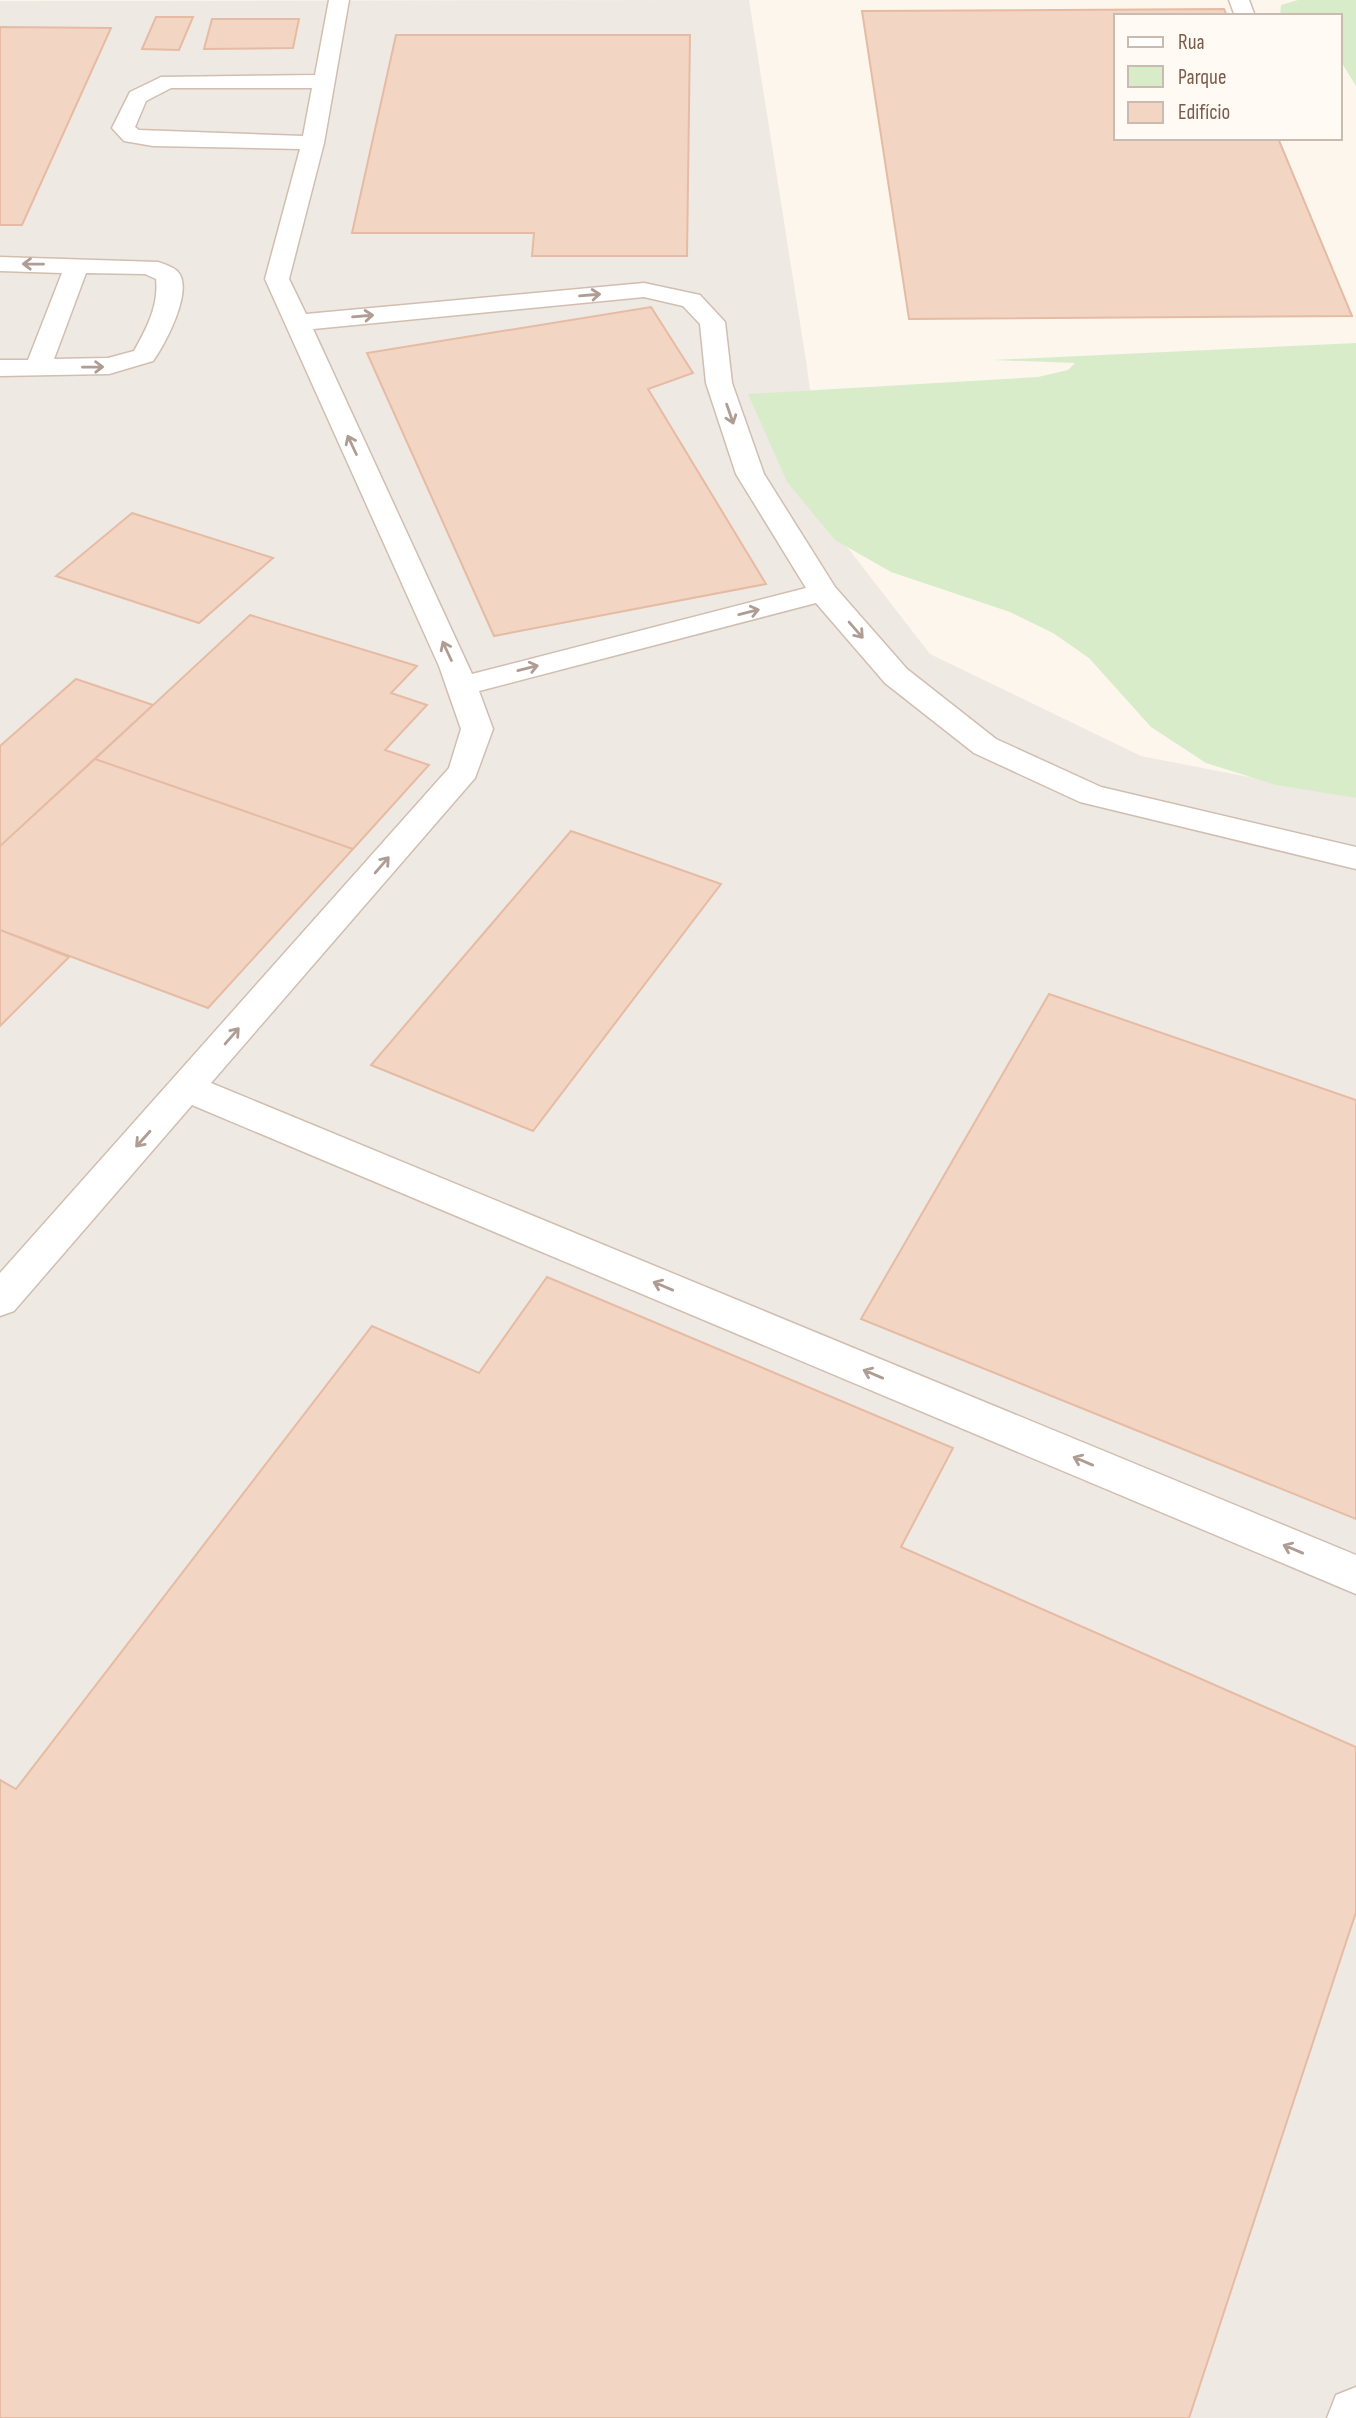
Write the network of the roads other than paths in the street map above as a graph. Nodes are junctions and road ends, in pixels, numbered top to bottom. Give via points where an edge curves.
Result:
1 (339, 0) edge
2 (322, 81) junction
3 (313, 143) junction
4 (1, 265) edge
5 (77, 265) junction
6 (295, 323) junction
7 (0, 368) edge
8 (38, 368) junction
9 (824, 593) junction
10 (462, 685) junction
11 (1356, 858) edge
12 (187, 1088) junction
13 (0, 1300) edge
14 (1356, 1575) edge

1 - 2 lane
2 - 3 lane
2 - 3 lane via 169,82 133,99 123,128 132,136 153,139
3 - 6 lane via 277,279
5 -> 4 lane
5 - 8 lane
8 -> 5 lane via 109,366 144,356 159,329 172,291 168,275 149,267
6 -> 9 lane via 644,290 691,300 712,322 719,383 750,474
10 -> 6 lane
7 - 8 lane
10 -> 9 lane
9 -> 11 lane via 896,676 985,746 1091,795
12 -> 10 lane via 464,771 477,729
12 -> 13 lane
14 -> 12 lane

